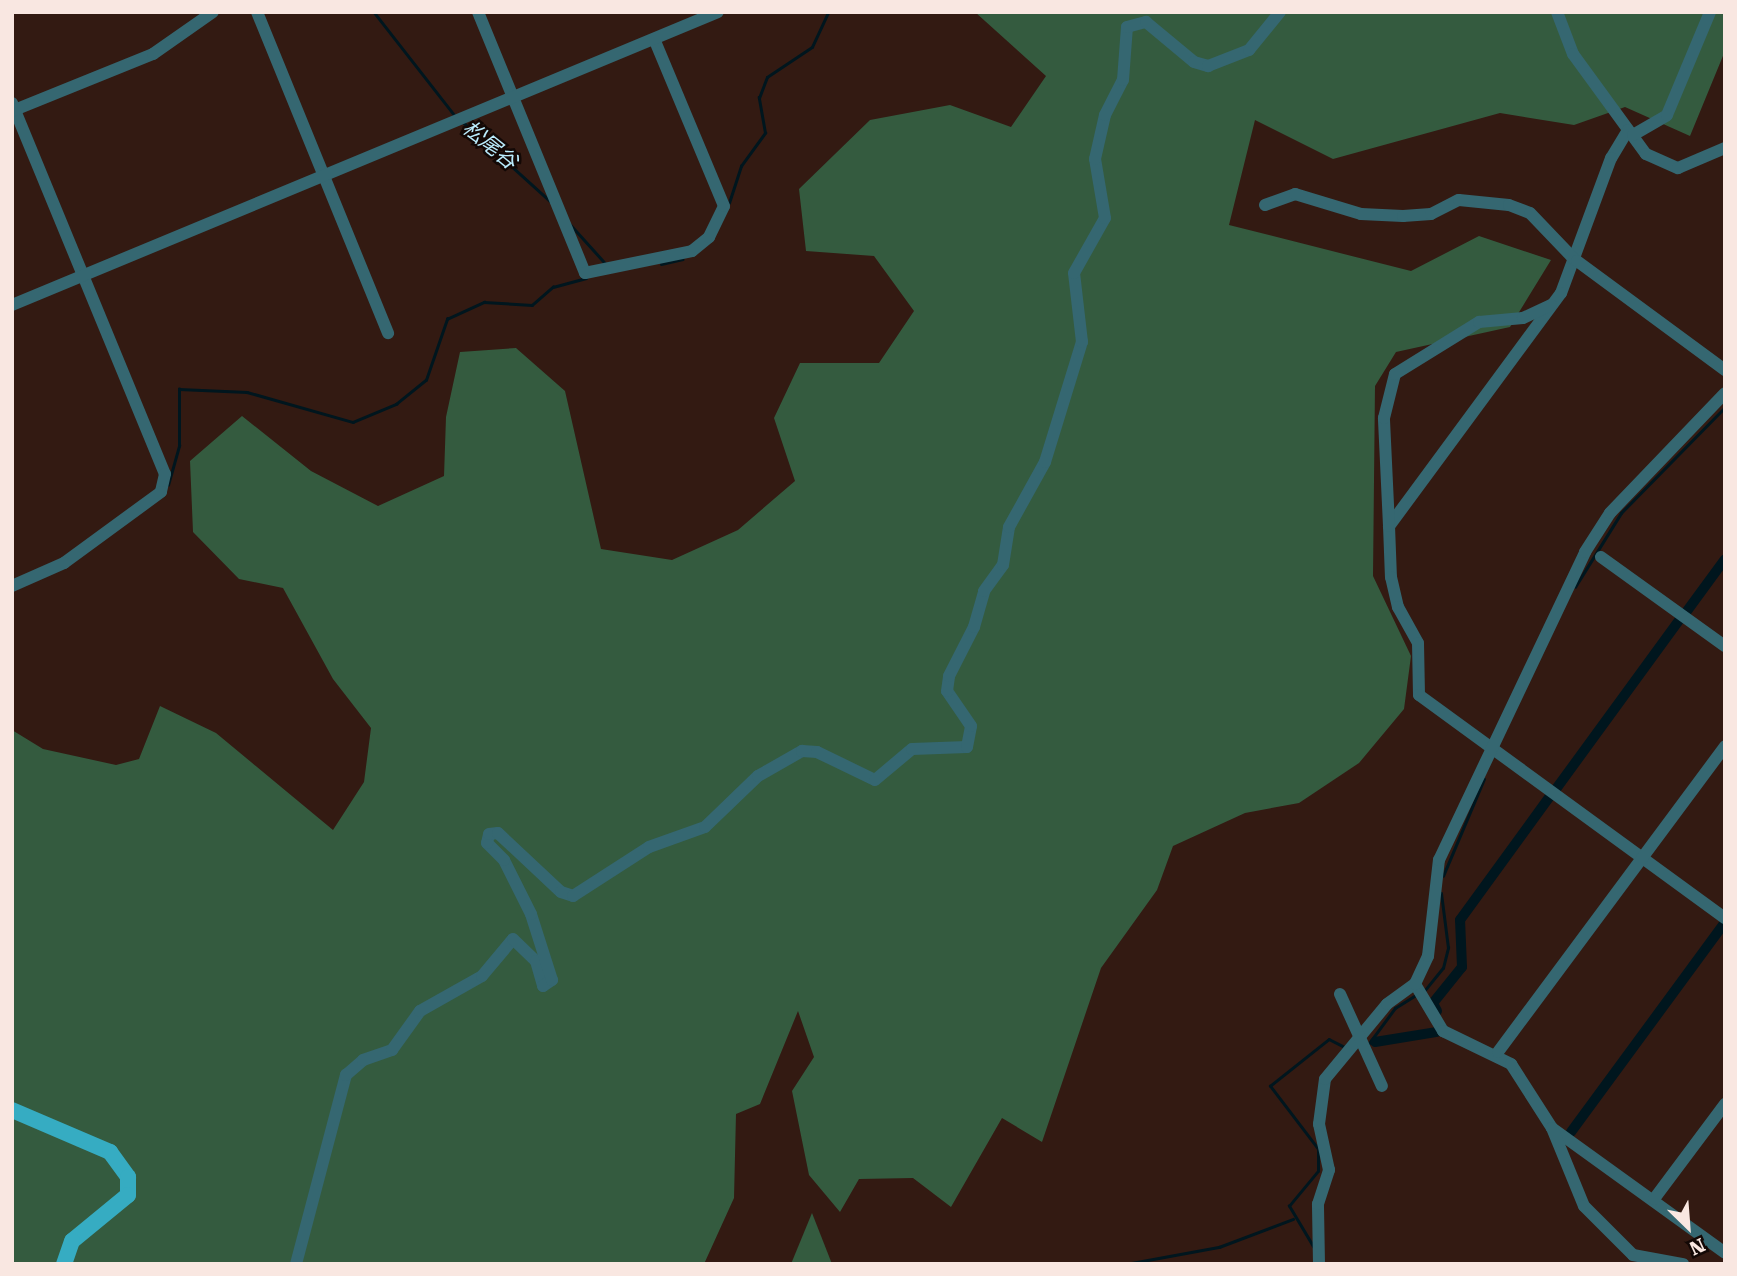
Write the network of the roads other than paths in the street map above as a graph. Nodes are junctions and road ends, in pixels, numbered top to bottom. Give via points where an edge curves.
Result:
1 (213, 12) edge
2 (257, 12) edge
3 (478, 12) edge
4 (718, 12) edge
5 (1280, 12) edge
6 (1557, 12) edge
7 (1710, 12) edge
8 (654, 39) junction
9 (512, 98) junction
10 (13, 108) edge
11 (1631, 132) junction
12 (1725, 148) edge
13 (324, 176) junction
14 (1265, 205) dead end
15 (1575, 260) junction
16 (83, 276) junction
17 (12, 304) edge
18 (1552, 305) junction
19 (388, 333) dead end
20 (1725, 370) edge
21 (1725, 393) edge
22 (1389, 526) junction
23 (1601, 557) dead end
24 (12, 586) edge
25 (1725, 646) edge
26 (1489, 744) junction
27 (1725, 746) edge
28 (1642, 857) junction
29 (1725, 918) edge
30 (1415, 984) junction
31 (1340, 994) dead end
32 (1498, 1052) junction
33 (1382, 1086) dead end
34 (1725, 1104) edge
35 (12, 1110) edge
36 (1552, 1128) junction
37 (1654, 1199) junction
38 (1725, 1253) edge
39 (64, 1264) edge
40 (296, 1264) edge
41 (1319, 1264) edge
42 (1683, 1264) edge

1 - 10 street via 153,54
2 - 13 street
3 - 9 street
4 - 8 street
5 - 40 street via 1249,50 1208,66 1194,62 1146,22 1127,27 1123,80 1105,115 1096,159 1105,218 1074,272 1082,342 1045,461 1009,527 1003,565 984,591 974,627 948,676 947,691 971,726 967,747 912,749 870,780 817,752 802,751 758,776 705,827 649,847 573,896 561,891 498,834 489,834 488,843 504,860 531,914 552,980 543,986 536,961 513,939 482,976 420,1010 392,1050 363,1060 346,1075
6 - 11 street via 1573,54
7 - 11 street via 1667,115
8 - 9 street
8 - 9 street via 724,206 709,237 692,251 585,273
9 - 13 street
10 - 16 street
11 - 12 street via 1658,163 1678,168
11 - 15 street via 1611,158
13 - 16 street
13 - 19 street
14 - 15 street via 1295,194 1361,214 1403,216 1431,214 1460,200 1498,203 1530,213
15 - 18 street
15 - 20 street
16 - 17 street
16 - 24 street via 165,483 64,563
18 - 22 street
18 - 22 street via 1523,318 1479,322 1395,374 1384,418
21 - 26 street via 1594,536
22 - 26 street via 1394,598 1418,643 1419,695
23 - 25 street
26 - 28 street
26 - 30 street via 1433,876 1428,956
27 - 28 street
28 - 29 street
28 - 32 street
30 - 32 street via 1443,1031
30 - 41 street via 1387,1004 1325,1079 1319,1124 1329,1170 1318,1204
31 - 33 street, bridge
32 - 36 street via 1523,1077
34 - 37 street
35 - 39 main road via 110,1152 128,1177 128,1195 72,1241
36 - 37 street
36 - 42 street via 1584,1206 1633,1255
37 - 38 street

